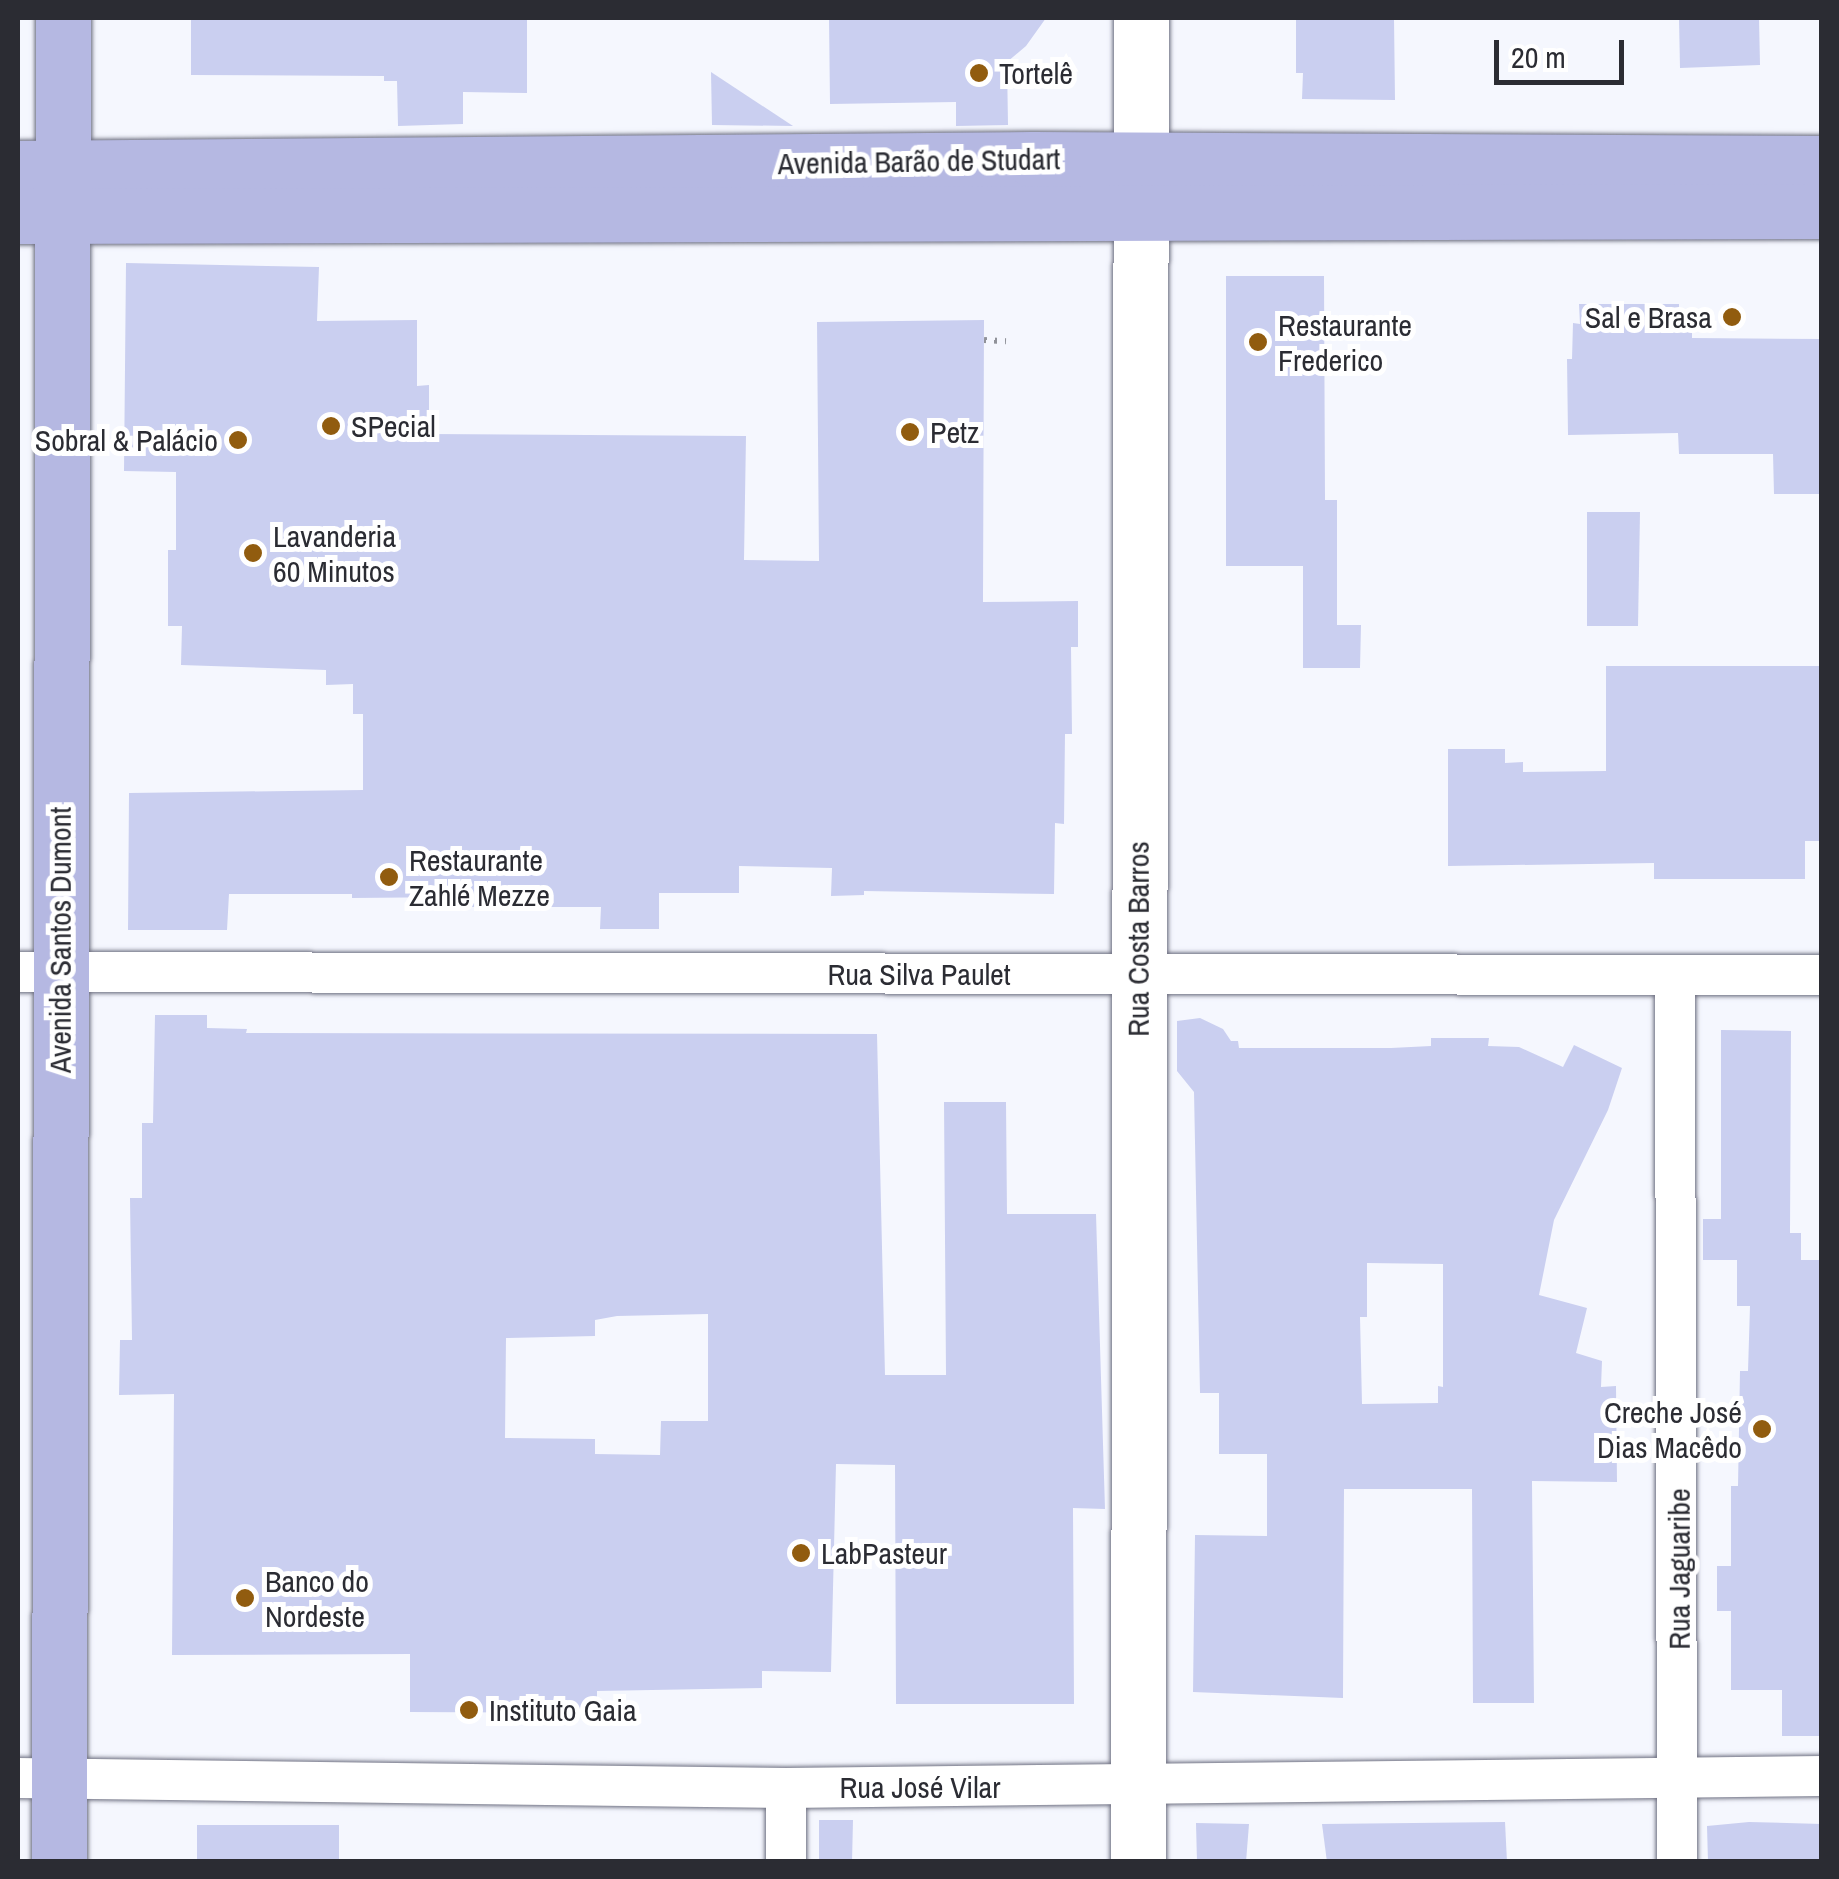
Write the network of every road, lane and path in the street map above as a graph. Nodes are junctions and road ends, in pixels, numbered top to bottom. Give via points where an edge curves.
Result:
1 (63, 18) edge
2 (1141, 18) edge
3 (1141, 160) junction
4 (1822, 164) edge
5 (40, 192) edge
6 (1822, 211) edge
7 (1140, 214) junction
8 (984, 340) dead end
9 (1006, 341) dead end
10 (39, 972) edge
11 (1138, 974) junction
12 (1822, 975) edge
13 (1675, 976) junction
14 (1680, 1775) junction
15 (1822, 1776) edge
16 (38, 1778) edge
17 (1138, 1786) junction
18 (786, 1788) junction
19 (59, 1862) edge
20 (786, 1862) edge
21 (1138, 1862) edge
22 (1676, 1862) edge

1 - 5 main road, Avenida Santos Dumont
2 - 3 street, Rua Costa Barros
3 - 4 main road, Avenida Barão de Studart
3 - 5 main road, Avenida Barão de Studart
3 - 7 street, Rua Costa Barros
5 - 7 main road, Avenida Barão de Studart
5 - 10 main road, Avenida Santos Dumont
6 - 7 main road, Avenida Barão de Studart
7 - 11 street, Rua Costa Barros
8 - 9 path
10 - 11 street, Rua Silva Paulet
10 - 16 main road, Avenida Santos Dumont
11 - 13 street, Rua Silva Paulet
11 - 17 street, Rua Costa Barros
12 - 13 street, Rua Silva Paulet
13 - 14 street, Rua Jaguaribe
14 - 15 street, Rua José Vilar
14 - 17 street, Rua José Vilar
14 - 22 street, Rua Jaguaribe
16 - 18 street, Rua José Vilar
16 - 19 main road, Avenida Santos Dumont
17 - 18 street, Rua José Vilar
17 - 21 street, Rua Costa Barros
18 - 20 street

